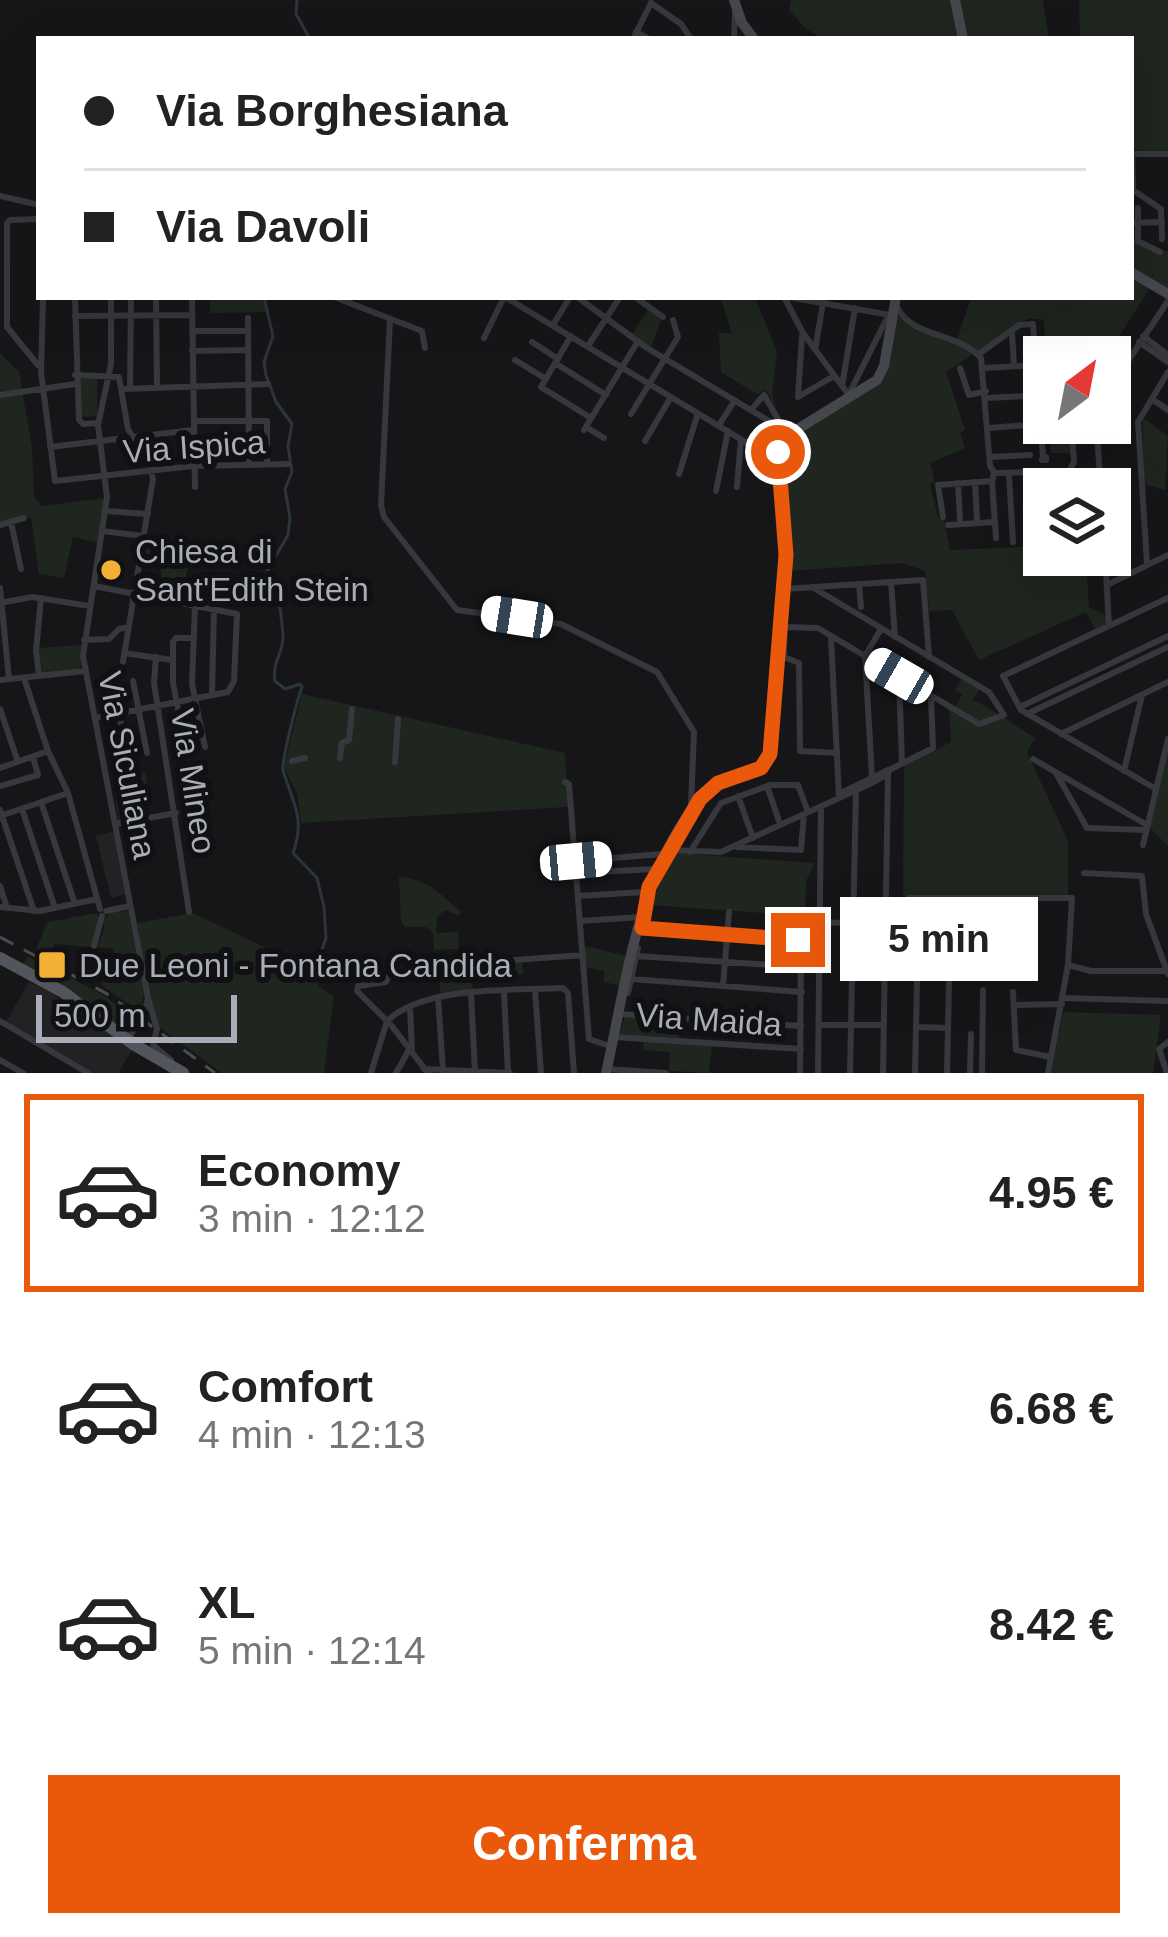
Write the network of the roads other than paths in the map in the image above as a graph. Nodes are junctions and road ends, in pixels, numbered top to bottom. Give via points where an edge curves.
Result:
1 (955, 0) edge
2 (652, 1) edge
3 (735, 4) edge
4 (635, 36) edge
5 (690, 36) edge
6 (734, 36) edge
7 (752, 36) edge
8 (962, 36) edge
9 (1134, 154) edge
10 (1168, 154) edge
11 (1134, 192) edge
12 (0, 196) edge
13 (36, 204) edge
14 (1138, 208) dead end
15 (36, 219) edge
16 (1162, 222) junction
17 (1134, 223) edge
18 (1162, 239) dead end
19 (1160, 252) dead end
20 (1134, 274) edge
21 (43, 300) edge
22 (75, 300) edge
23 (111, 300) edge
24 (131, 300) edge
25 (156, 300) edge
26 (192, 300) edge
27 (342, 300) edge
28 (503, 300) edge
29 (510, 300) edge
30 (571, 300) edge
31 (578, 300) edge
32 (618, 300) edge
33 (642, 300) edge
34 (787, 300) edge
35 (824, 300) edge
36 (868, 300) edge
37 (896, 300) edge
38 (1168, 300) edge
39 (855, 308) junction
40 (866, 310) junction
41 (130, 315) junction
42 (192, 315) junction
43 (75, 316) junction
44 (111, 316) junction
45 (156, 316) junction
46 (605, 317) junction
47 (663, 317) dead end
48 (248, 318) dead end
49 (390, 319) junction
50 (673, 320) dead end
51 (894, 321) junction
52 (553, 325) junction
53 (192, 331) junction
54 (248, 331) junction
55 (802, 333) junction
56 (1012, 334) dead end
57 (571, 336) junction
58 (1034, 336) edge
59 (484, 338) dead end
60 (1141, 339) junction
61 (638, 341) junction
62 (532, 343) dead end
63 (588, 346) junction
64 (425, 348) dead end
65 (248, 350) junction
66 (815, 350) junction
67 (192, 351) junction
68 (979, 354) junction
69 (1131, 355) edge
70 (665, 358) junction
71 (1168, 358) edge
72 (514, 360) dead end
73 (556, 361) junction
74 (1023, 366) edge
75 (40, 367) junction
76 (622, 367) junction
77 (1014, 367) junction
78 (960, 368) dead end
79 (985, 368) junction
80 (1168, 372) edge
81 (110, 374) junction
82 (834, 376) junction
83 (75, 380) junction
84 (543, 383) junction
85 (268, 384) dead end
86 (650, 384) junction
87 (157, 386) junction
88 (193, 386) junction
89 (248, 386) junction
90 (842, 386) junction
91 (126, 388) junction
92 (42, 389) junction
93 (986, 394) junction
94 (0, 395) edge
95 (606, 395) junction
96 (1023, 396) edge
97 (670, 397) junction
98 (849, 397) junction
99 (1152, 399) junction
100 (735, 400) junction
101 (752, 410) junction
102 (1168, 410) edge
103 (698, 412) junction
104 (631, 414) dead end
105 (591, 418) junction
106 (249, 421) junction
107 (98, 423) junction
108 (718, 425) junction
109 (1023, 425) edge
110 (193, 426) junction
111 (988, 428) junction
112 (728, 431) junction
113 (786, 433) junction
114 (131, 437) junction
115 (604, 439) dead end
116 (741, 439) junction
117 (100, 440) junction
118 (645, 441) dead end
119 (50, 446) junction
120 (754, 447) junction
121 (1030, 455) dead end
122 (990, 457) junction
123 (777, 461) junction
124 (288, 464) dead end
125 (249, 465) junction
126 (267, 465) junction
127 (193, 466) junction
128 (152, 470) junction
129 (679, 474) dead end
130 (1023, 474) edge
131 (1009, 475) junction
132 (104, 476) junction
133 (993, 477) junction
134 (975, 482) junction
135 (958, 483) junction
136 (195, 487) dead end
137 (737, 487) dead end
138 (716, 491) dead end
139 (105, 511) junction
140 (148, 514) junction
141 (24, 518) dead end
142 (960, 520) dead end
143 (977, 520) dead end
144 (10, 522) junction
145 (995, 522) junction
146 (0, 524) edge
147 (102, 531) junction
148 (144, 536) junction
149 (996, 538) dead end
150 (1013, 542) dead end
151 (1168, 555) edge
152 (1147, 565) junction
153 (21, 569) dead end
154 (1106, 576) edge
155 (891, 582) junction
156 (859, 584) junction
157 (1107, 585) junction
158 (94, 586) junction
159 (812, 587) junction
160 (0, 588) edge
161 (786, 589) junction
162 (135, 593) junction
163 (41, 598) junction
164 (1168, 598) edge
165 (1, 603) edge
166 (195, 605) junction
167 (90, 606) junction
168 (861, 607) dead end
169 (214, 609) junction
170 (1109, 626) junction
171 (129, 627) junction
172 (785, 627) junction
173 (881, 629) junction
174 (1168, 635) edge
175 (831, 636) junction
176 (194, 638) junction
177 (895, 638) junction
178 (84, 640) junction
179 (1168, 647) edge
180 (1131, 653) junction
181 (865, 656) junction
182 (929, 657) junction
183 (156, 658) junction
184 (172, 660) junction
185 (1135, 662) junction
186 (85, 671) junction
187 (39, 675) junction
188 (899, 676) junction
189 (23, 678) junction
190 (112, 678) dead end
191 (4, 679) edge
192 (133, 681) dead end
193 (1168, 682) edge
194 (1078, 684) junction
195 (1142, 695) junction
196 (931, 696) junction
197 (212, 697) junction
198 (195, 700) junction
199 (176, 703) junction
200 (158, 706) junction
201 (1018, 708) junction
202 (0, 709) edge
203 (139, 710) junction
204 (352, 710) dead end
205 (118, 714) junction
206 (1027, 714) junction
207 (95, 718) junction
208 (398, 719) dead end
209 (1061, 734) junction
210 (1168, 739) edge
211 (205, 747) dead end
212 (186, 750) dead end
213 (48, 751) junction
214 (147, 753) dead end
215 (837, 754) junction
216 (127, 755) dead end
217 (33, 757) junction
218 (305, 758) dead end
219 (340, 758) dead end
220 (1033, 759) dead end
221 (292, 761) dead end
222 (19, 762) junction
223 (395, 762) dead end
224 (902, 763) junction
225 (0, 768) edge
226 (1124, 770) junction
227 (888, 772) junction
228 (1055, 772) junction
229 (872, 777) junction
230 (565, 782) dead end
231 (0, 786) edge
232 (767, 786) junction
233 (1156, 789) junction
234 (856, 790) junction
235 (68, 793) junction
236 (738, 796) junction
237 (839, 796) junction
238 (40, 802) junction
239 (821, 806) junction
240 (22, 808) junction
241 (176, 813) junction
242 (806, 813) junction
243 (1, 814) edge
244 (691, 814) junction
245 (115, 824) junction
246 (780, 824) junction
247 (1146, 827) junction
248 (753, 838) junction
249 (1143, 845) dead end
250 (733, 847) junction
251 (670, 851) junction
252 (690, 852) junction
253 (576, 861) junction
254 (576, 873) junction
255 (1084, 873) dead end
256 (0, 886) edge
257 (578, 896) junction
258 (646, 897) junction
259 (97, 899) junction
260 (75, 904) junction
261 (130, 906) junction
262 (4, 907) edge
263 (55, 908) junction
264 (34, 911) junction
265 (102, 912) junction
266 (189, 912) dead end
267 (729, 912) dead end
268 (580, 921) junction
269 (806, 922) dead end
270 (820, 922) junction
271 (640, 923) junction
272 (853, 923) junction
273 (886, 923) junction
274 (728, 934) junction
275 (94, 946) dead end
276 (583, 955) junction
277 (634, 956) junction
278 (0, 958) edge
279 (725, 962) junction
280 (1068, 965) junction
281 (802, 967) junction
282 (1167, 972) edge
283 (629, 979) junction
284 (916, 982) dead end
285 (950, 983) dead end
286 (723, 986) junction
287 (536, 990) junction
288 (983, 990) dead end
289 (503, 992) junction
290 (802, 992) junction
291 (1013, 992) dead end
292 (471, 994) junction
293 (438, 997) junction
294 (1168, 1000) edge
295 (1063, 1001) junction
296 (1014, 1005) junction
297 (410, 1006) junction
298 (621, 1014) junction
299 (151, 1018) junction
300 (387, 1021) junction
301 (0, 1022) edge
302 (819, 1025) junction
303 (851, 1025) junction
304 (884, 1025) junction
305 (801, 1027) junction
306 (916, 1027) junction
307 (948, 1028) junction
308 (133, 1030) junction
309 (971, 1034) dead end
310 (613, 1042) junction
311 (1168, 1042) edge
312 (801, 1049) junction
313 (411, 1052) junction
314 (1052, 1057) junction
315 (0, 1060) edge
316 (442, 1070) junction
317 (426, 1071) edge
318 (609, 1071) edge
319 (476, 1072) edge
320 (22, 1073) edge
321 (88, 1073) edge
322 (187, 1073) edge
323 (371, 1073) edge
324 (396, 1073) edge
325 (496, 1073) edge
326 (509, 1073) edge
327 (541, 1073) edge
328 (574, 1073) edge
329 (666, 1073) edge
330 (800, 1073) edge
331 (818, 1073) edge
332 (850, 1073) edge
333 (883, 1073) edge
334 (915, 1073) edge
335 (947, 1073) edge
336 (970, 1073) edge
337 (982, 1073) edge
338 (1048, 1073) edge
339 (1167, 1073) edge

1 - 8 street
2 - 4 street
2 - 5 street
3 - 6 street
3 - 7 street
9 - 10 street
11 - 16 street via 1160,208
12 - 13 street
14 - 17 street
15 - 75 street via 8,221 7,327
16 - 17 street
16 - 18 street
17 - 19 street via 1138,241
20 - 38 street
21 - 75 street
22 - 43 street
23 - 44 street, Via Siculiana
24 - 41 street
25 - 45 street
26 - 42 street
27 - 49 street
28 - 59 street
29 - 52 street
30 - 52 street
31 - 46 street
32 - 46 street
33 - 47 street
34 - 55 street
35 - 39 street
35 - 66 street
36 - 40 street
37 - 51 street
38 - 60 street
39 - 40 street
39 - 90 street
40 - 51 street
41 - 44 street
41 - 45 street
41 - 91 street
42 - 45 street
42 - 53 street
43 - 44 street
43 - 83 street
44 - 81 street, Via Siculiana
45 - 87 street
46 - 61 street
46 - 63 street
48 - 54 street
49 - 64 street via 422,331
49 - 244 street via 384,517 457,610 560,624 657,672 694,732
50 - 70 street via 678,337
51 - 68 street
51 - 98 street
51 - 98 street via 879,378
52 - 57 street
53 - 54 street
53 - 67 street
54 - 65 street
55 - 66 street
55 - 82 street via 798,397
56 - 77 street
57 - 63 street
57 - 73 street
58 - 68 street via 1030,322
60 - 69 street
60 - 71 street
61 - 70 street
61 - 76 street
62 - 73 street
63 - 76 street
65 - 67 street
65 - 89 street
66 - 82 street
67 - 88 street
68 - 79 street
70 - 86 street
70 - 100 street
72 - 84 street
73 - 84 street
73 - 95 street
74 - 77 street
75 - 92 street
76 - 86 street
76 - 95 street
77 - 79 street
78 - 93 street via 969,395
79 - 93 street
80 - 99 street
81 - 83 street
81 - 91 street
81 - 107 street, Via Siculiana
82 - 90 street
83 - 92 street
83 - 107 street via 79,421
84 - 105 street
85 - 89 street
86 - 97 street
86 - 104 street
87 - 88 street
87 - 91 street
88 - 89 street
88 - 110 street
89 - 106 street
90 - 98 street
91 - 114 street
92 - 94 street
92 - 119 street
93 - 96 street
93 - 111 street
95 - 105 street
97 - 103 street
97 - 118 street
98 - 113 street
99 - 102 street
99 - 152 street via 1138,422
100 - 101 street
100 - 108 street
101 - 113 street via 764,395
101 - 120 street via 769,421
103 - 108 street
103 - 129 street
105 - 115 street via 585,429
106 - 110 street
106 - 125 street
106 - 126 street via 267,421
107 - 117 street, Via Siculiana
108 - 112 street
109 - 111 street
110 - 114 street
110 - 127 street
111 - 122 street
112 - 116 street
112 - 138 street
113 - 123 street
114 - 117 street
114 - 128 street
116 - 120 street
116 - 137 street
117 - 119 street
117 - 132 street, Via Siculiana
119 - 132 street, Via Ispica via 55,481
120 - 123 street
121 - 122 street
122 - 133 street
123 - 161 street
124 - 126 street, Via Ispica
125 - 126 street, Via Ispica
125 - 127 street, Via Ispica
127 - 128 street, Via Ispica
127 - 136 street
128 - 132 street, Via Ispica
128 - 140 street
130 - 131 street
131 - 133 street
131 - 150 street
132 - 139 street, Via Siculiana
133 - 134 street
133 - 145 street
134 - 135 street
134 - 143 street
135 - 142 street
135 - 145 street via 937,486 945,521
139 - 140 street
139 - 147 street, Via Siculiana
140 - 148 street
141 - 144 street
144 - 146 street
144 - 153 street
145 - 149 street
147 - 148 street
147 - 158 street, Via Siculiana
148 - 162 street
151 - 152 street
152 - 157 street
154 - 157 street
155 - 156 street
155 - 177 street
155 - 182 street via 923,580
156 - 159 street
156 - 168 street
157 - 170 street
158 - 162 street
158 - 167 street, Via Siculiana
159 - 161 street
159 - 173 street
160 - 165 street
161 - 172 street
161 - 244 street via 769,758 757,771 712,787
162 - 166 street
162 - 171 street
163 - 165 street
163 - 167 street
163 - 187 street
164 - 170 street
165 - 191 street
166 - 169 street
166 - 176 street
167 - 178 street, Via Siculiana
169 - 197 street
169 - 197 street via 237,614 232,687
170 - 201 street via 1003,676
171 - 178 street via 108,640
171 - 183 street via 124,658
172 - 175 street via 812,626
172 - 215 street via 784,656 799,663 800,752
173 - 177 street
173 - 181 street
174 - 180 street
175 - 181 street
175 - 215 street
176 - 184 street via 174,639
176 - 198 street
177 - 182 street
178 - 186 street, Via Siculiana
179 - 185 street
180 - 185 street
180 - 194 street
181 - 188 street
181 - 229 street
182 - 196 street via 991,693 1004,715 981,724
183 - 184 street
183 - 200 street, Via Mineo
184 - 199 street
185 - 194 street
186 - 187 street
186 - 207 street, Via Siculiana
187 - 189 street
188 - 196 street
188 - 224 street
189 - 191 street
189 - 213 street
190 - 205 street
192 - 203 street
193 - 195 street
194 - 201 street
194 - 206 street
195 - 209 street
195 - 226 street
196 - 224 street via 933,748
197 - 198 street
198 - 199 street
198 - 211 street
199 - 200 street
199 - 212 street
200 - 203 street
200 - 241 street, Via Mineo
201 - 206 street
202 - 222 street
203 - 205 street
203 - 214 street
204 - 219 street
205 - 207 street
205 - 216 street
206 - 209 street
207 - 245 street, Via Siculiana
208 - 223 street
209 - 226 street
210 - 233 street
213 - 217 street
213 - 235 street
215 - 237 street
217 - 222 street
217 - 231 street via 38,775
218 - 221 street
220 - 228 street
222 - 225 street
224 - 227 street
226 - 233 street
227 - 229 street
227 - 234 street
227 - 273 street
228 - 247 street
228 - 247 street via 1087,828
229 - 237 street
230 - 253 street
232 - 236 street
232 - 242 street via 798,784
232 - 246 street
233 - 247 street
234 - 237 street
234 - 272 street
235 - 238 street
235 - 259 street
236 - 248 street
236 - 252 street via 719,804
237 - 239 street
238 - 240 street
238 - 260 street
239 - 242 street
239 - 270 street
240 - 243 street
240 - 263 street
241 - 245 street
241 - 266 street, Via Mineo
242 - 246 street
242 - 250 street via 801,850
243 - 264 street
244 - 251 street
245 - 261 street, Via Siculiana
246 - 248 street
247 - 249 street
248 - 250 street
250 - 252 street
251 - 252 street
251 - 253 street
251 - 258 street
253 - 254 street
254 - 257 street
254 - 258 street via 654,868
255 - 282 street via 1142,876
256 - 262 street
257 - 258 street
257 - 268 street
258 - 271 street
259 - 260 street
259 - 265 street
260 - 263 street
261 - 265 street
261 - 299 street, Via Siculiana
262 - 264 street
263 - 264 street
265 - 275 street
267 - 274 street
268 - 271 street
268 - 276 street
269 - 270 street
270 - 272 street
270 - 302 street
271 - 274 street
271 - 277 street
271 - 310 street
272 - 273 street
272 - 303 street
273 - 280 street via 903,923 908,898 1073,899
273 - 304 street
274 - 279 street
274 - 281 street via 801,941
276 - 300 street via 405,969 387,982 361,984 356,990
276 - 310 street via 589,1039
277 - 279 street
277 - 283 street
278 - 308 main road via 108,1026
279 - 281 street
279 - 286 street
280 - 282 street
280 - 295 street
281 - 290 street
283 - 286 street
283 - 298 street
284 - 306 street
285 - 307 street
286 - 290 street
287 - 289 street
287 - 327 street
287 - 328 street via 566,989
288 - 337 street
289 - 292 street
289 - 326 street
290 - 305 street
291 - 296 street
292 - 293 street
292 - 319 street
293 - 297 street
293 - 316 street
294 - 295 street
295 - 296 street
295 - 314 street
296 - 314 street via 1016,1050
297 - 300 street
297 - 313 street
298 - 305 street
298 - 310 street
299 - 308 street, Via Siculiana
299 - 322 street via 155,1048
300 - 313 street
300 - 323 street
301 - 321 street
302 - 303 street
302 - 331 street
303 - 304 street
303 - 332 street
304 - 333 street
305 - 312 street
306 - 307 street
306 - 334 street
307 - 335 street
308 - 322 main road via 140,1048
309 - 336 street
310 - 312 street, Via Maida
310 - 318 street
311 - 339 street via 1159,1049
312 - 330 street
313 - 317 street
313 - 324 street
314 - 338 street
315 - 320 street
316 - 317 street
316 - 319 street
318 - 329 street
319 - 325 street
325 - 326 street

